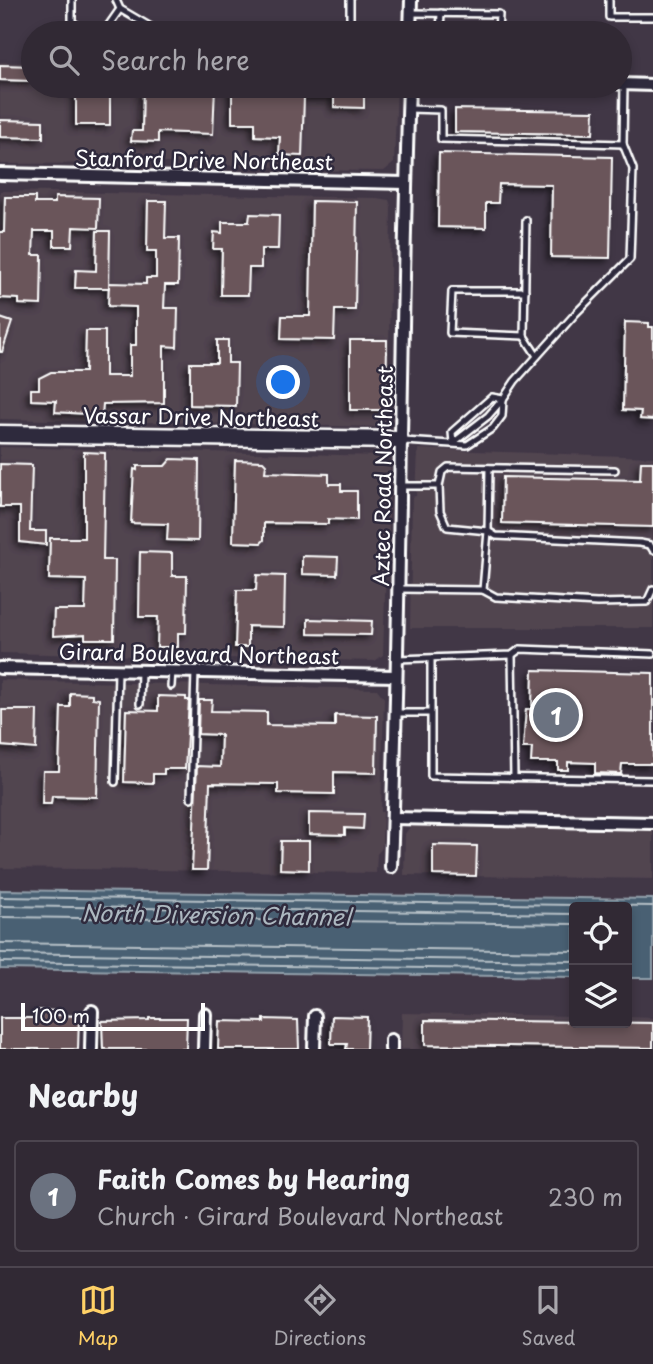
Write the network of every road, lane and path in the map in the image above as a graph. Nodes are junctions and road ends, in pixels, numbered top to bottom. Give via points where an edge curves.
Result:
1 (72, 0) edge
2 (116, 0) edge
3 (349, 0) edge
4 (411, 0) edge
5 (609, 0) edge
6 (120, 9) junction
7 (410, 13) junction
8 (441, 13) junction
9 (653, 17) edge
10 (72, 21) edge
11 (112, 21) edge
12 (140, 21) edge
13 (350, 21) edge
14 (410, 21) edge
15 (441, 21) edge
16 (499, 21) edge
17 (632, 84) edge
18 (653, 85) edge
19 (408, 98) edge
20 (622, 98) edge
21 (408, 108) junction
22 (623, 144) junction
23 (0, 174) edge
24 (406, 183) junction
25 (526, 220) dead end
26 (525, 291) junction
27 (524, 335) junction
28 (537, 356) junction
29 (503, 399) junction
30 (0, 434) edge
31 (400, 440) junction
32 (453, 443) junction
33 (489, 468) junction
34 (615, 470) dead end
35 (400, 485) junction
36 (439, 486) junction
37 (488, 531) junction
38 (653, 550) edge
39 (400, 589) junction
40 (653, 589) edge
41 (483, 590) junction
42 (512, 654) junction
43 (653, 654) edge
44 (397, 659) junction
45 (432, 659) junction
46 (0, 668) edge
47 (118, 671) junction
48 (141, 671) junction
49 (172, 671) junction
50 (195, 672) junction
51 (397, 676) junction
52 (172, 686) dead end
53 (140, 704) dead end
54 (396, 713) junction
55 (430, 713) junction
56 (514, 778) junction
57 (653, 780) edge
58 (115, 782) dead end
59 (191, 798) dead end
60 (393, 818) junction
61 (653, 823) edge
62 (391, 867) dead end
63 (92, 1011) dead end
64 (205, 1014) dead end
65 (315, 1016) dead end
66 (91, 1049) edge
67 (204, 1049) edge
68 (314, 1049) edge

1 - 10 lane
2 - 6 lane
3 - 13 lane
4 - 7 street
5 - 9 lane via 609,17
6 - 11 lane
6 - 12 lane
7 - 8 lane
7 - 14 street
8 - 15 lane
8 - 16 lane via 499,14
17 - 18 street
19 - 21 street, Aztec Road Northeast
20 - 22 lane
21 - 22 lane via 441,110 441,139
21 - 24 street, Aztec Road Northeast
22 - 28 lane via 634,169 630,259
23 - 24 street, Stanford Drive Northeast
24 - 31 street, Aztec Road Northeast
25 - 26 lane
26 - 27 lane
26 - 27 lane via 452,291 450,333
27 - 28 lane
28 - 29 lane
29 - 32 lane
29 - 32 lane via 492,397 452,432
29 - 32 lane via 502,416 493,428 467,445
30 - 31 street, Vassar Drive Northeast
31 - 32 lane
31 - 35 street, Aztec Road Northeast
33 - 34 lane
33 - 36 lane via 448,467
33 - 37 lane
35 - 36 lane
35 - 39 street, Aztec Road Northeast
36 - 37 lane via 440,511 447,527
37 - 38 lane via 496,536 640,542
37 - 41 lane
39 - 41 lane
39 - 44 street, Aztec Road Northeast
40 - 41 lane via 647,602 597,603 496,597
42 - 43 lane via 520,649
42 - 45 lane
42 - 56 lane
44 - 45 lane
44 - 51 street, Aztec Road Northeast
45 - 55 lane
46 - 47 street, Girard Boulevard Northeast
47 - 48 street, Girard Boulevard Northeast
47 - 58 lane
48 - 49 street, Girard Boulevard Northeast
48 - 53 lane
49 - 50 street, Girard Boulevard Northeast
49 - 52 lane
50 - 51 street, Girard Boulevard Northeast
50 - 59 lane
51 - 54 street, Aztec Road Northeast
54 - 55 lane
54 - 60 street, Aztec Road Northeast
55 - 56 lane via 431,776
56 - 57 lane
60 - 61 street
60 - 62 street, Aztec Road Northeast
63 - 66 street
64 - 67 street
65 - 68 street

